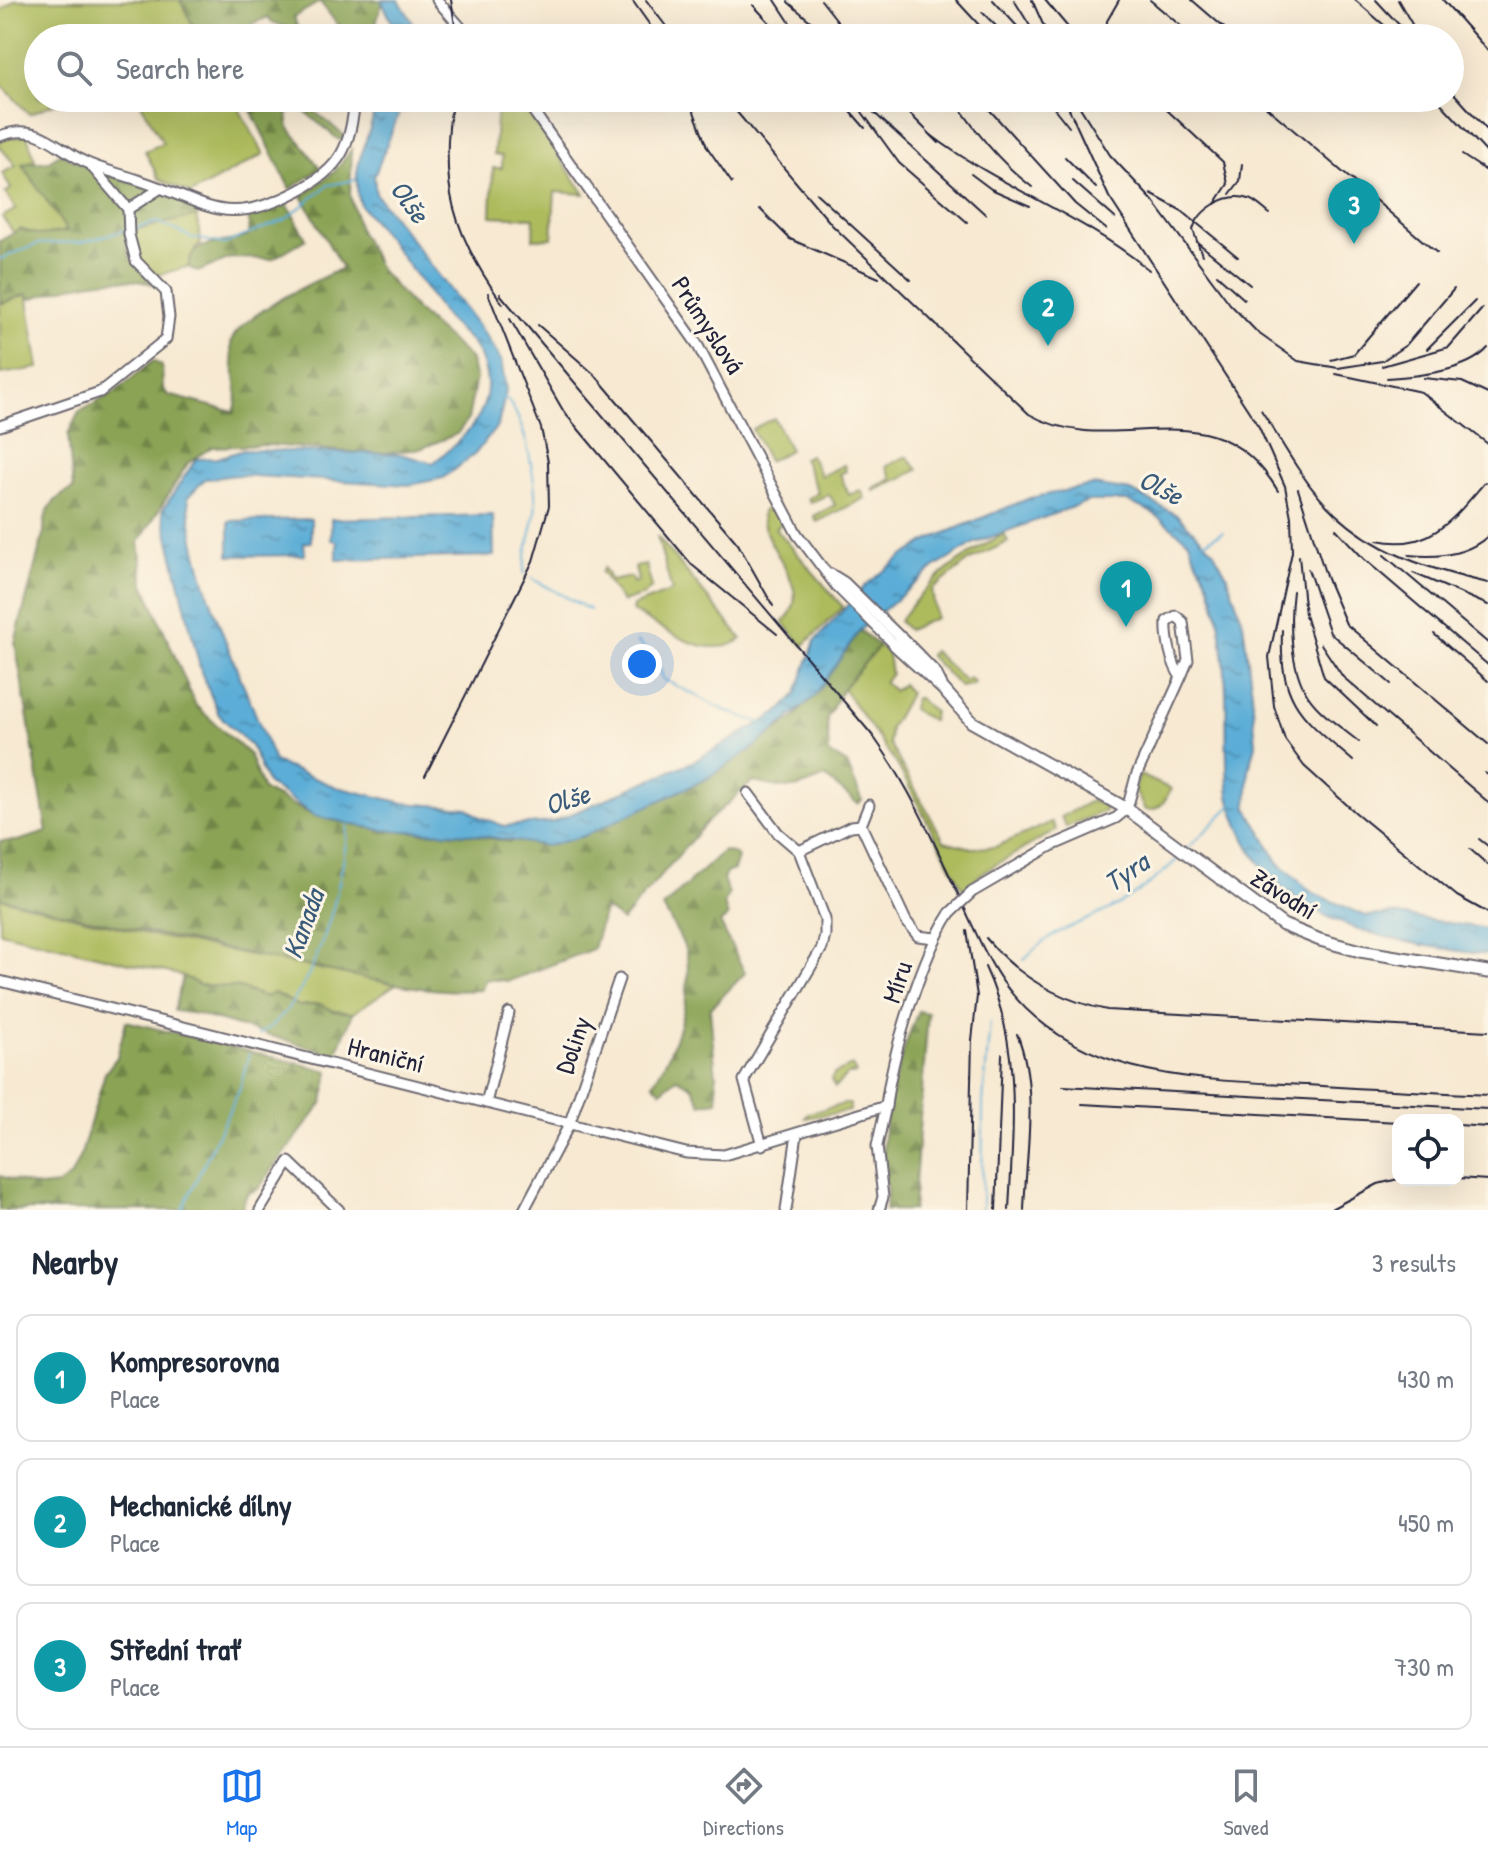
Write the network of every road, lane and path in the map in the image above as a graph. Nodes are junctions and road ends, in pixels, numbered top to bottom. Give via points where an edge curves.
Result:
1 (437, 0) edge
2 (458, 24) edge
3 (354, 112) edge
4 (534, 112) edge
5 (0, 136) edge
6 (90, 164) junction
7 (161, 188) junction
8 (128, 209) junction
9 (0, 426) edge
10 (898, 641) joint
11 (1181, 677) junction
12 (748, 793) dead end
13 (869, 805) dead end
14 (1127, 809) junction
15 (863, 829) junction
16 (799, 851) junction
17 (935, 938) junction
18 (1488, 972) edge
19 (619, 979) dead end
20 (0, 981) edge
21 (509, 1013) dead end
22 (486, 1103) junction
23 (886, 1106) junction
24 (569, 1125) junction
25 (797, 1134) junction
26 (762, 1145) junction
27 (260, 1210) edge
28 (339, 1210) edge
29 (524, 1210) edge
30 (786, 1210) edge
31 (879, 1210) edge

1 - 2 street
3 - 7 street via 343,153 315,182 280,200 236,213
4 - 10 street, Průmyslová via 697,344 797,534 828,573
5 - 6 street via 39,133
6 - 7 street
6 - 8 street
7 - 8 street
8 - 9 street via 136,261 166,292 166,339 100,392
10 - 14 street, Závodní via 972,722
11 - 11 street via 1188,660 1183,622 1176,616 1167,621 1167,628
11 - 14 street via 1136,776
12 - 16 street
13 - 15 street
14 - 17 street, Míru, bridge via 1008,868 972,892
14 - 18 street, Závodní via 1264,912 1302,934 1360,951
15 - 16 street via 831,835
15 - 17 street via 906,921 918,936
16 - 26 street via 825,919 825,935 744,1080
17 - 23 street, Míru via 891,1064
19 - 24 street, Doliny
20 - 22 street, Hraniční
21 - 22 street
22 - 24 street, Hraniční
23 - 25 street
23 - 31 street, Míru via 877,1146 883,1197
24 - 26 street, Hraniční via 703,1157
24 - 29 street, Doliny
25 - 26 street, Hraniční
25 - 30 street
27 - 28 street via 289,1162

